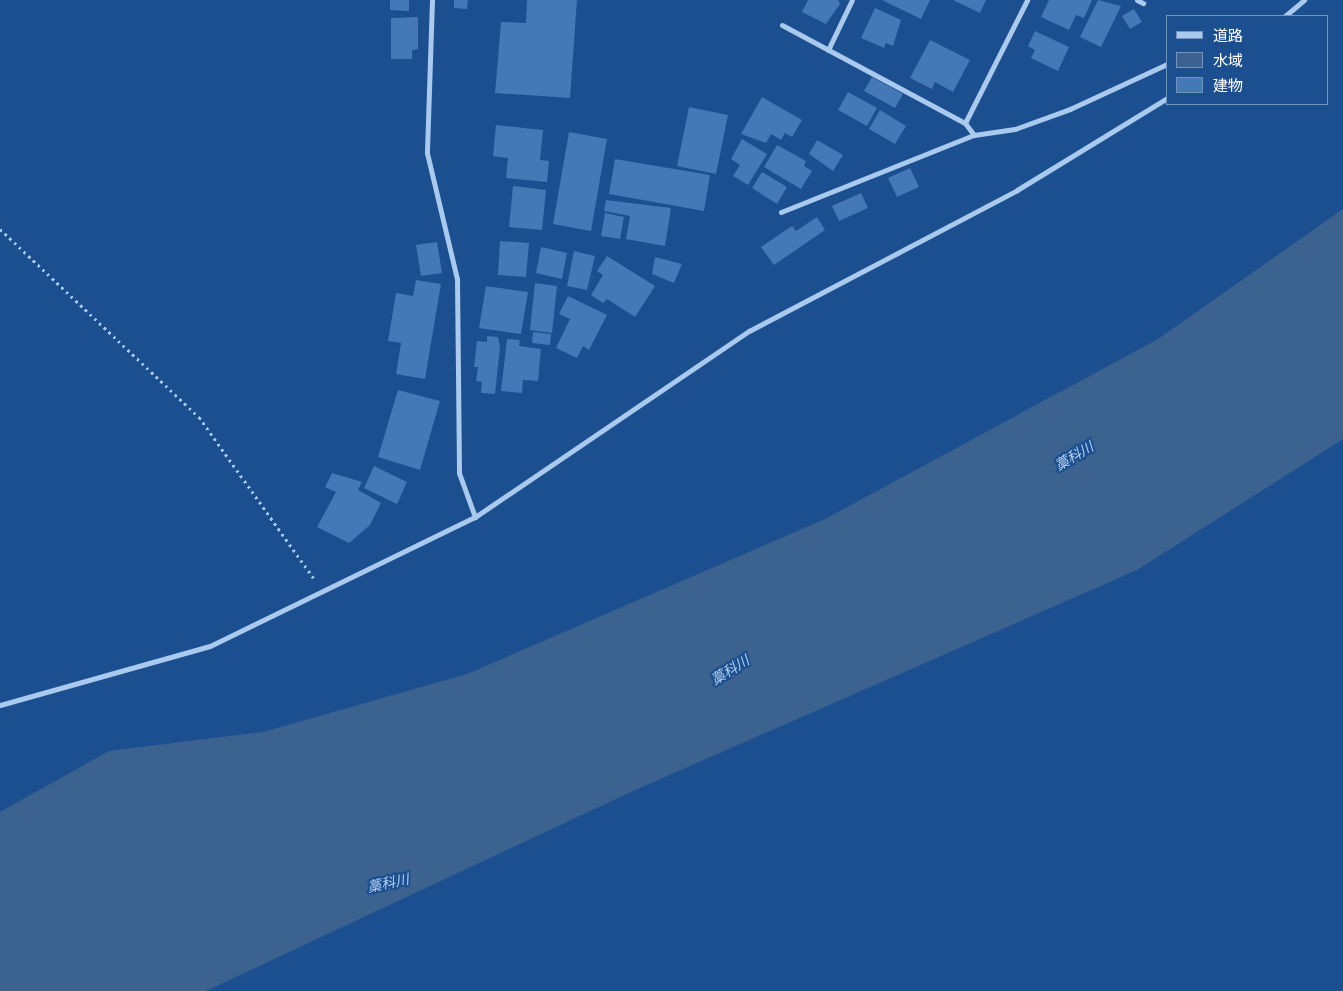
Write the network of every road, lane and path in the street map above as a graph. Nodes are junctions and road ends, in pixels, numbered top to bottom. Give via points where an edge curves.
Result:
1 (432, 0) edge
2 (852, 0) edge
3 (1027, 0) edge
4 (1137, 0) edge
5 (1304, 0) edge
6 (1143, 3) dead end
7 (1286, 15) edge
8 (782, 25) dead end
9 (828, 50) junction
10 (1166, 64) edge
11 (1166, 99) edge
12 (965, 123) junction
13 (974, 135) junction
14 (781, 212) dead end
15 (0, 229) edge
16 (475, 517) junction
17 (324, 593) junction
18 (0, 705) edge

1 - 16 street via 428,152 458,280 459,473
2 - 9 street
3 - 12 street
4 - 6 street
5 - 7 street
8 - 9 street
9 - 12 street
10 - 13 street via 1070,109 1015,129
11 - 16 street via 1017,190 750,331 652,392
12 - 13 street
13 - 14 street
15 - 17 path via 199,417
16 - 17 street
17 - 18 street via 210,646

